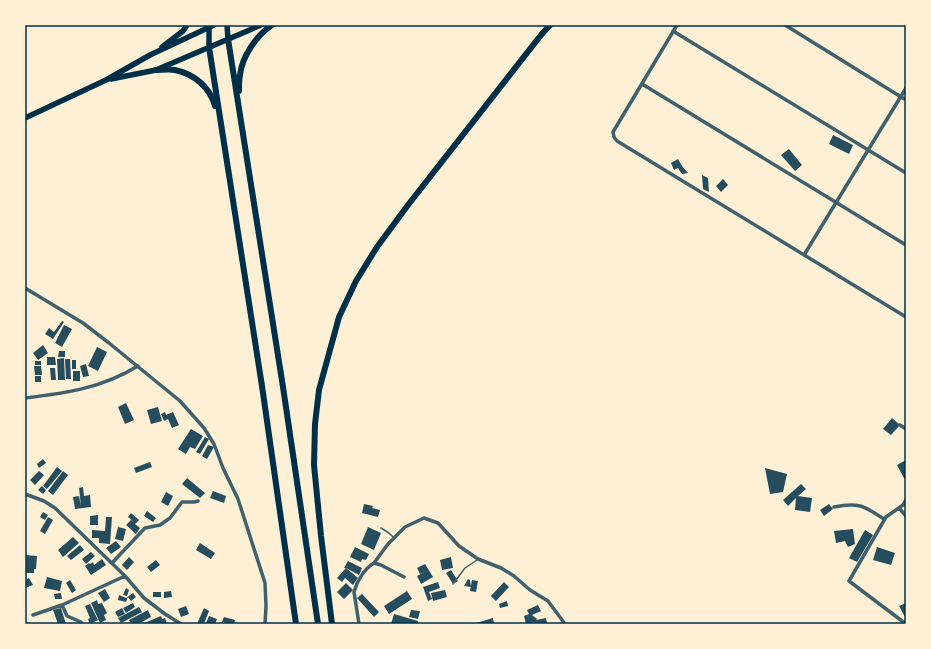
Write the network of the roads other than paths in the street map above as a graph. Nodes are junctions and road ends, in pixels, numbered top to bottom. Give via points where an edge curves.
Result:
1 (187, 25) edge
2 (227, 25) edge
3 (261, 25) edge
4 (272, 25) edge
5 (550, 25) edge
6 (677, 25) edge
7 (785, 25) edge
8 (210, 26) edge
9 (673, 31) junction
10 (228, 39) junction
11 (209, 47) junction
12 (150, 55) junction
13 (156, 70) junction
14 (106, 80) junction
15 (642, 84) junction
16 (906, 88) edge
17 (901, 96) junction
18 (906, 100) edge
19 (25, 118) edge
20 (245, 144) junction
21 (225, 147) junction
22 (868, 150) junction
23 (906, 174) edge
24 (836, 202) junction
25 (906, 245) edge
26 (804, 255) junction
27 (25, 288) edge
28 (906, 317) edge
29 (138, 366) junction
30 (25, 398) edge
31 (900, 425) dead end
32 (906, 428) edge
33 (26, 495) edge
34 (906, 500) edge
35 (198, 501) dead end
36 (834, 507) dead end
37 (899, 508) junction
38 (906, 516) edge
39 (884, 519) junction
40 (381, 528) dead end
41 (394, 538) junction
42 (478, 559) junction
43 (112, 563) junction
44 (374, 563) junction
45 (125, 576) junction
46 (404, 577) dead end
47 (453, 584) dead end
48 (62, 605) junction
49 (33, 615) dead end
50 (80, 622) dead end
51 (181, 624) edge
52 (265, 624) edge
53 (296, 624) edge
54 (318, 624) edge
55 (332, 624) edge
56 (359, 624) edge
57 (565, 624) edge
58 (906, 624) edge

1 - 12 highway via 183,31
2 - 10 highway
3 - 10 highway
4 - 20 highway via 263,31 252,46 240,74 239,96
5 - 55 highway via 377,246 339,317 319,390 314,458
6 - 9 street
7 - 17 street
8 - 11 highway
8 - 12 highway
9 - 15 street
9 - 22 street
10 - 11 highway
10 - 20 highway
11 - 13 highway
11 - 21 highway
12 - 14 highway
13 - 14 highway
13 - 21 highway via 174,70 206,86 213,97
14 - 19 highway
15 - 24 street
15 - 26 street via 613,132 617,141
16 - 17 street
17 - 18 street
17 - 22 street
20 - 54 highway
21 - 53 highway
22 - 23 street
22 - 24 street
24 - 25 street
24 - 26 street
26 - 28 street
27 - 29 street via 82,323
29 - 30 street via 96,386
29 - 52 street via 180,401 204,428 214,444 238,499 265,583
31 - 32 street
33 - 43 street via 55,508
34 - 37 street
35 - 43 street via 182,502 170,518 145,528
36 - 39 street via 848,504 866,507
37 - 38 street
37 - 39 street
39 - 58 street via 849,581
40 - 41 lane
41 - 42 street via 405,527 424,518 438,523 459,546
41 - 44 street
42 - 47 lane via 465,568
42 - 57 street via 501,568 548,601
43 - 45 street
44 - 46 street
44 - 56 street via 366,569 354,592
45 - 48 street
45 - 51 street via 144,598
48 - 49 street
48 - 50 street via 67,616

